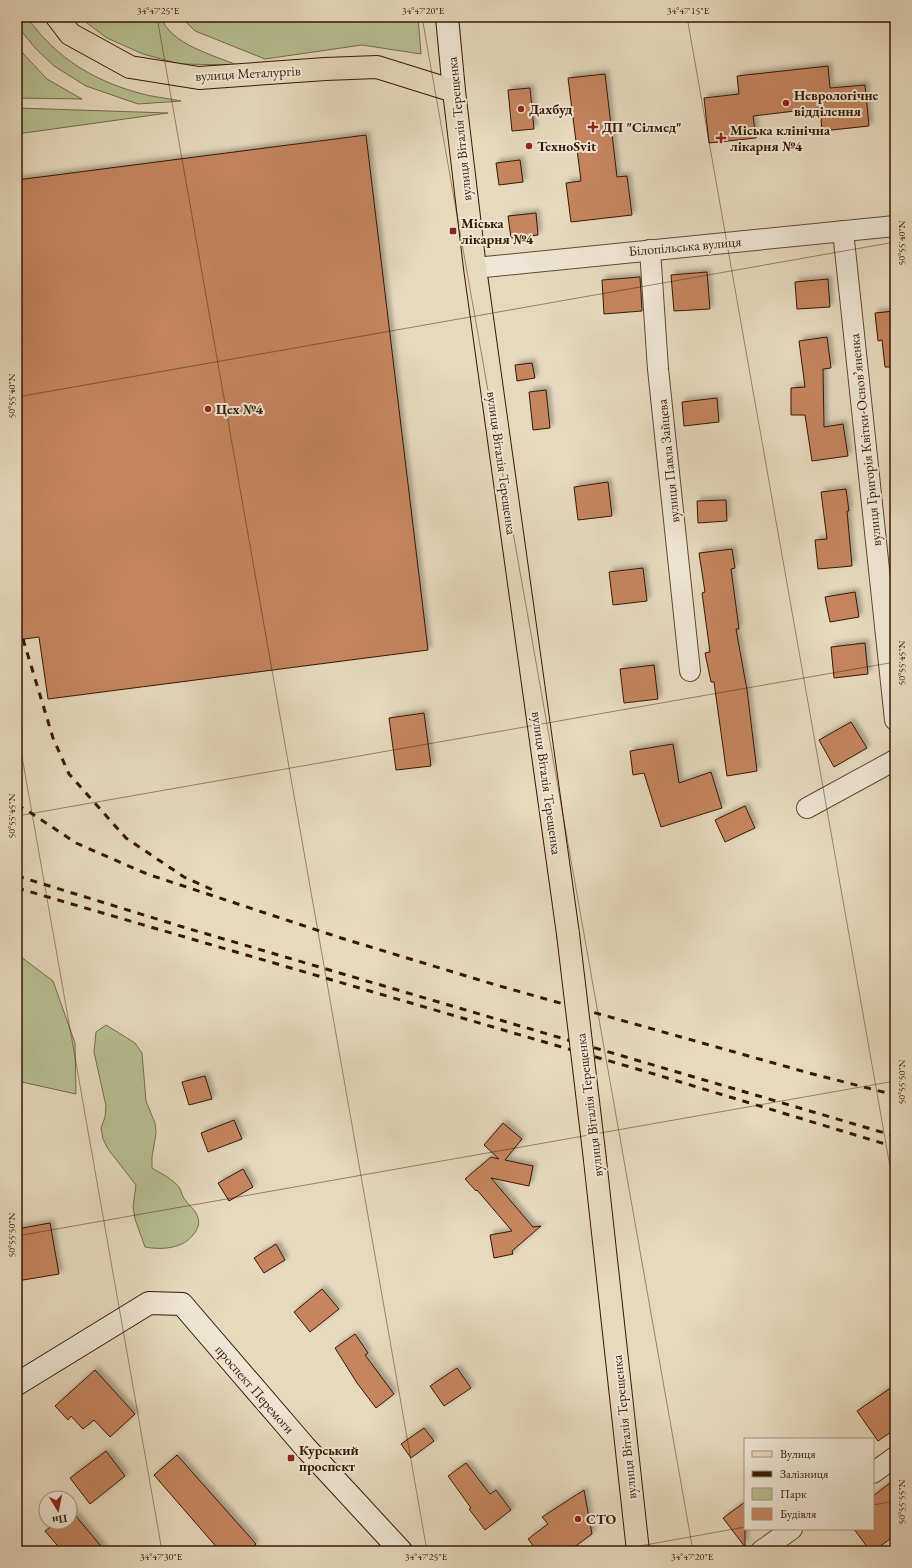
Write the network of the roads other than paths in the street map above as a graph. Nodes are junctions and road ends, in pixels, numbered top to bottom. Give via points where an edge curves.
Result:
1 (56, 17) edge
2 (447, 17) edge
3 (454, 91) junction
4 (895, 226) edge
5 (843, 231) junction
6 (650, 250) junction
7 (475, 268) junction
8 (690, 671) dead end
9 (895, 720) edge
10 (895, 760) edge
11 (807, 808) dead end
12 (17, 1384) edge
13 (895, 1457) edge
14 (874, 1472) edge
15 (791, 1530) edge
16 (400, 1551) edge
17 (638, 1551) edge
18 (761, 1551) edge

1 - 3 main road, вулиця Металургів via 70,34 130,67 199,78 377,66
2 - 3 street, вулиця Віталія Терещенка
3 - 7 main road, вулиця Віталія Терещенка
4 - 5 street, Білопільська вулиця
5 - 6 street, Білопільська вулиця
5 - 9 street, вулиця Григорія Квітки-Основʼяненка
6 - 7 street, Білопільська вулиця
6 - 8 street, вулиця Павла Зайцева via 658,369
7 - 17 main road, вулиця Віталія Терещенка, bridge via 568,934 596,1160
10 - 11 street
12 - 16 street, проспект Перемоги via 149,1303 182,1304 305,1447
13 - 14 street
15 - 18 street

